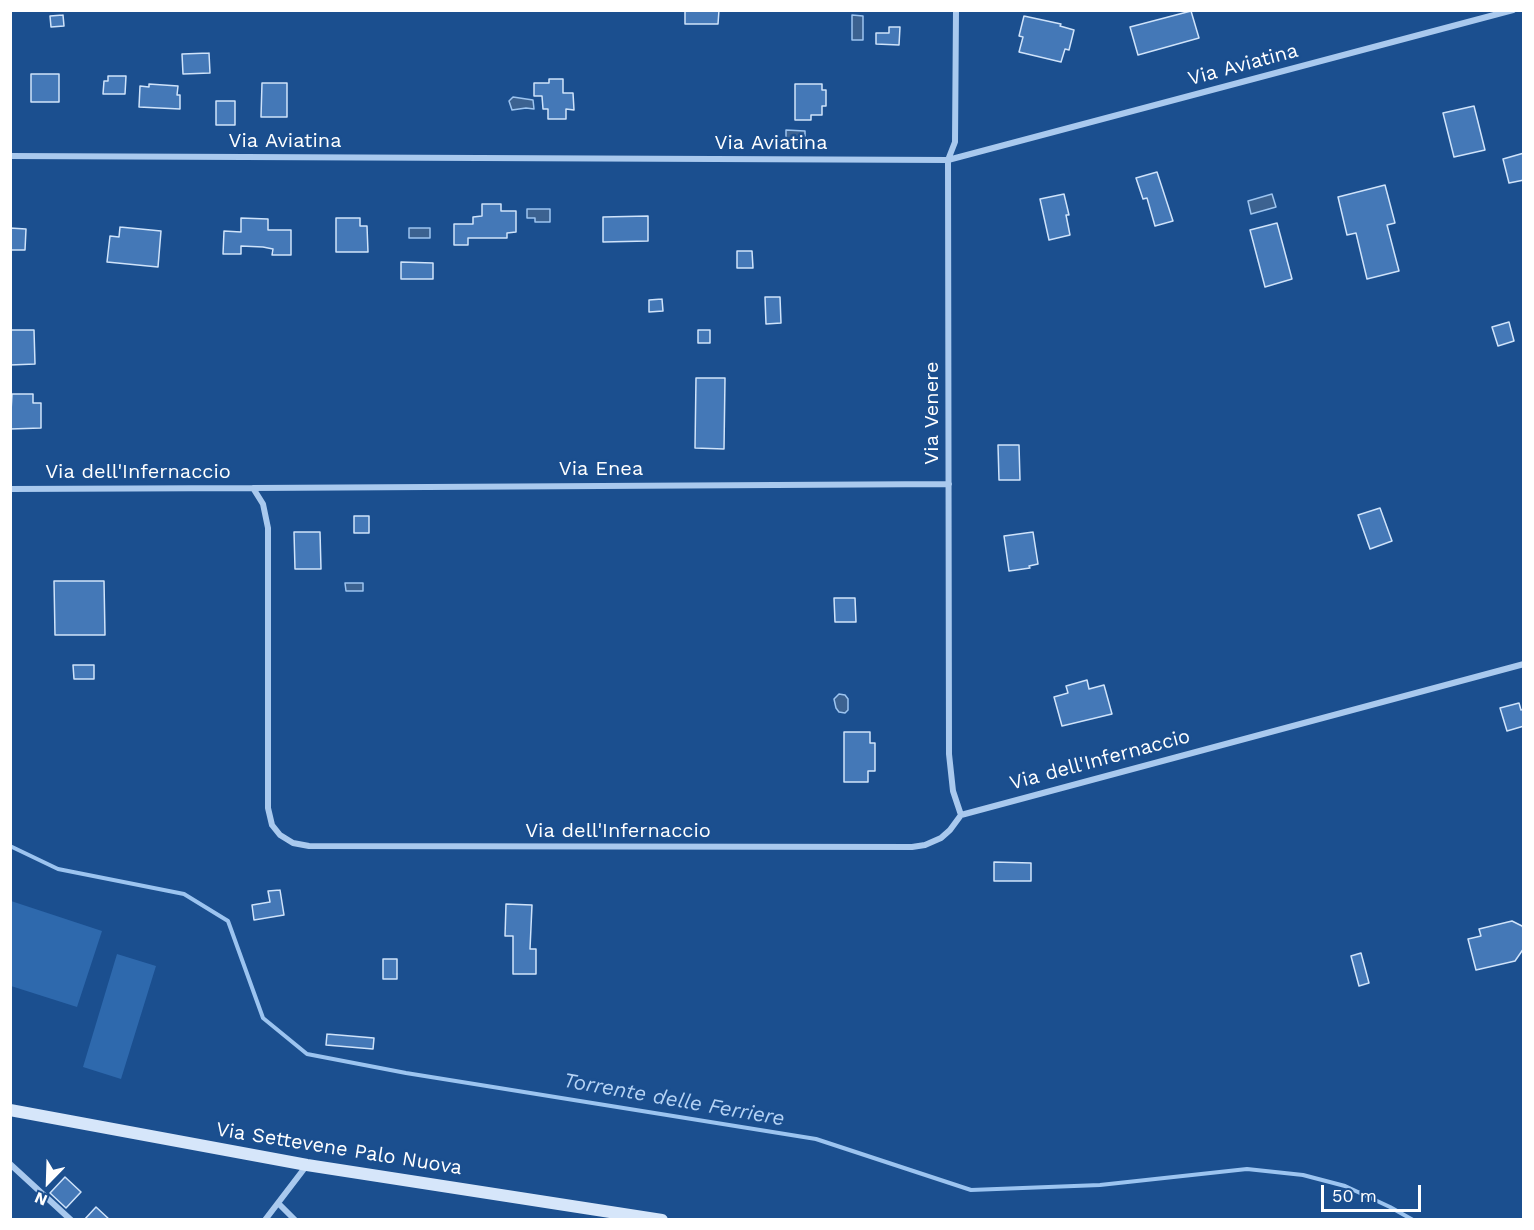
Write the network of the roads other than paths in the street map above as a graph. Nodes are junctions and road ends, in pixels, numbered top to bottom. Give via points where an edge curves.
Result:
1 (956, 10) edge
2 (1513, 10) edge
3 (10, 156) edge
4 (948, 160) junction
5 (949, 484) junction
6 (253, 488) junction
7 (10, 489) edge
8 (1524, 664) edge
9 (961, 815) junction
10 (10, 1110) edge
11 (10, 1164) edge
12 (307, 1165) junction
13 (278, 1203) junction
14 (71, 1220) edge
15 (266, 1220) edge
16 (295, 1220) edge
17 (662, 1220) edge

1 - 4 street, Via Venere via 955,142
2 - 4 street, Via Aviatina
3 - 4 street, Via Aviatina
4 - 5 street, Via Venere
5 - 6 street, Via Enea
5 - 9 street, Via Venere via 949,762
6 - 7 street, Via dell'Infernaccio
6 - 9 street, Via dell'Infernaccio via 263,504 268,528 268,808 274,828 293,843 314,847 899,848 936,841
8 - 9 street, Via dell'Infernaccio
10 - 12 main road, Via Settevene Palo Nuova
11 - 14 street
12 - 13 street
12 - 17 main road, Via Settevene Palo Nuova
13 - 15 street
13 - 16 street

